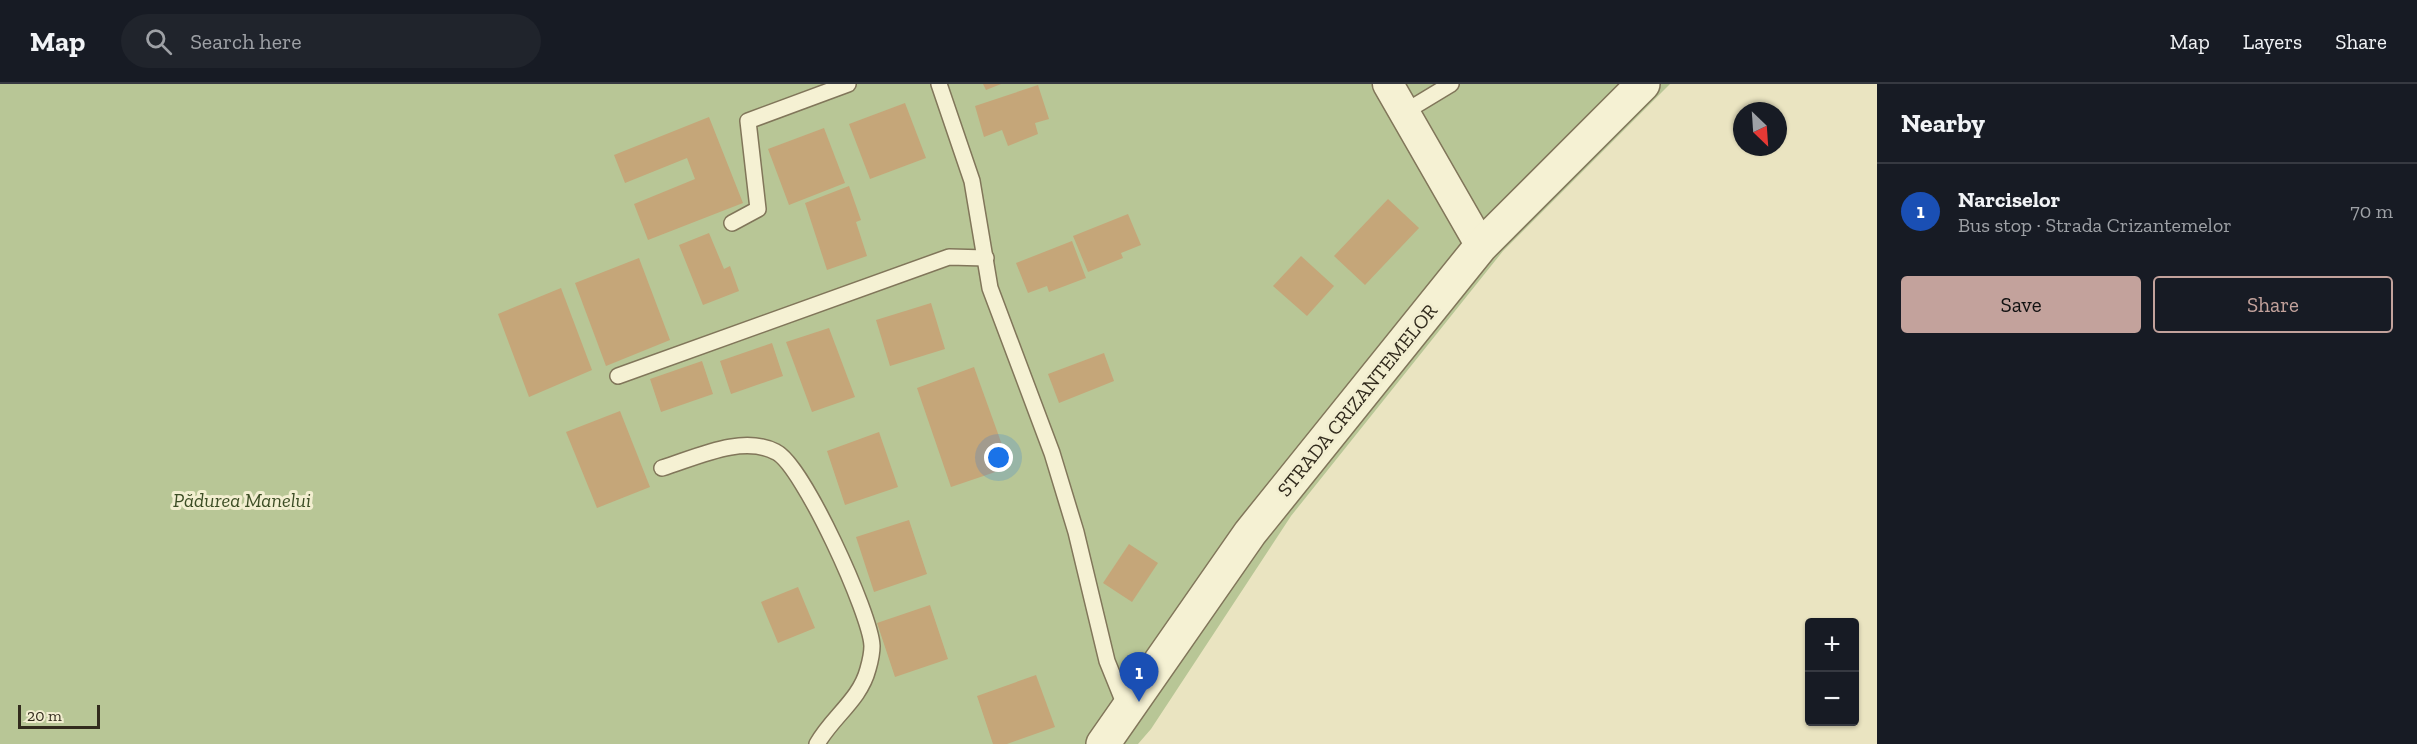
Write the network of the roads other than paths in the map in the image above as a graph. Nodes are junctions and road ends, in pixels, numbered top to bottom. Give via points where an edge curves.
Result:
1 (848, 84) edge
2 (939, 84) edge
3 (1388, 84) edge
4 (1451, 84) edge
5 (1644, 84) edge
6 (1403, 113) junction
7 (732, 223) dead end
8 (1481, 246) junction
9 (986, 258) junction
10 (618, 376) dead end
11 (662, 468) dead end
12 (1126, 708) junction
13 (818, 744) edge
14 (1103, 744) edge

1 - 7 lane via 748,121 758,209
2 - 9 lane via 972,181
3 - 6 street
4 - 6 lane
5 - 8 street, STRADA CRIZANTEMELOR
6 - 8 street
8 - 12 street, STRADA CRIZANTEMELOR via 1250,533
9 - 10 lane via 949,257
9 - 12 lane via 990,288 1052,453 1076,532 1107,661
11 - 13 lane via 724,449 755,445 777,452 794,468 812,499 865,615 872,647 858,694
12 - 14 street, STRADA CRIZANTEMELOR

